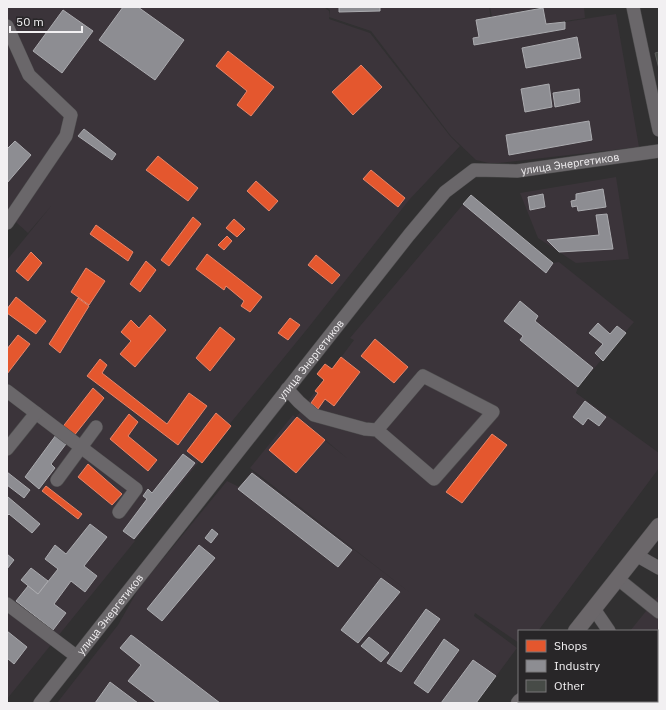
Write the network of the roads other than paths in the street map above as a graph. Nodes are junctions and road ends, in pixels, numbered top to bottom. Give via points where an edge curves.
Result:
1 (633, 7) edge
2 (7, 26) edge
3 (659, 130) edge
4 (659, 151) edge
5 (7, 222) edge
6 (287, 389) junction
7 (7, 391) edge
8 (36, 413) junction
9 (96, 427) dead end
10 (377, 430) junction
11 (80, 447) junction
12 (7, 449) edge
13 (57, 480) dead end
14 (119, 512) dead end
15 (659, 526) edge
16 (636, 556) junction
17 (659, 568) edge
18 (618, 579) junction
19 (7, 604) edge
20 (594, 609) junction
21 (659, 612) edge
22 (577, 630) edge
23 (608, 630) edge
24 (76, 656) junction
25 (40, 703) edge

1 - 3 street
2 - 5 street via 29,75 71,115 66,136
4 - 6 street, улица Энергетиков via 517,171 474,170 444,192
6 - 10 street via 314,415
6 - 24 street, улица Энергетиков
7 - 8 street
8 - 11 street
8 - 12 street
9 - 11 street
10 - 10 street via 423,376 494,412 434,479
11 - 13 street
11 - 14 street via 136,489
15 - 16 main road
16 - 17 street
16 - 18 main road
18 - 20 main road
18 - 21 street
19 - 24 street
20 - 22 main road
20 - 23 street
24 - 25 street, улица Энергетиков

